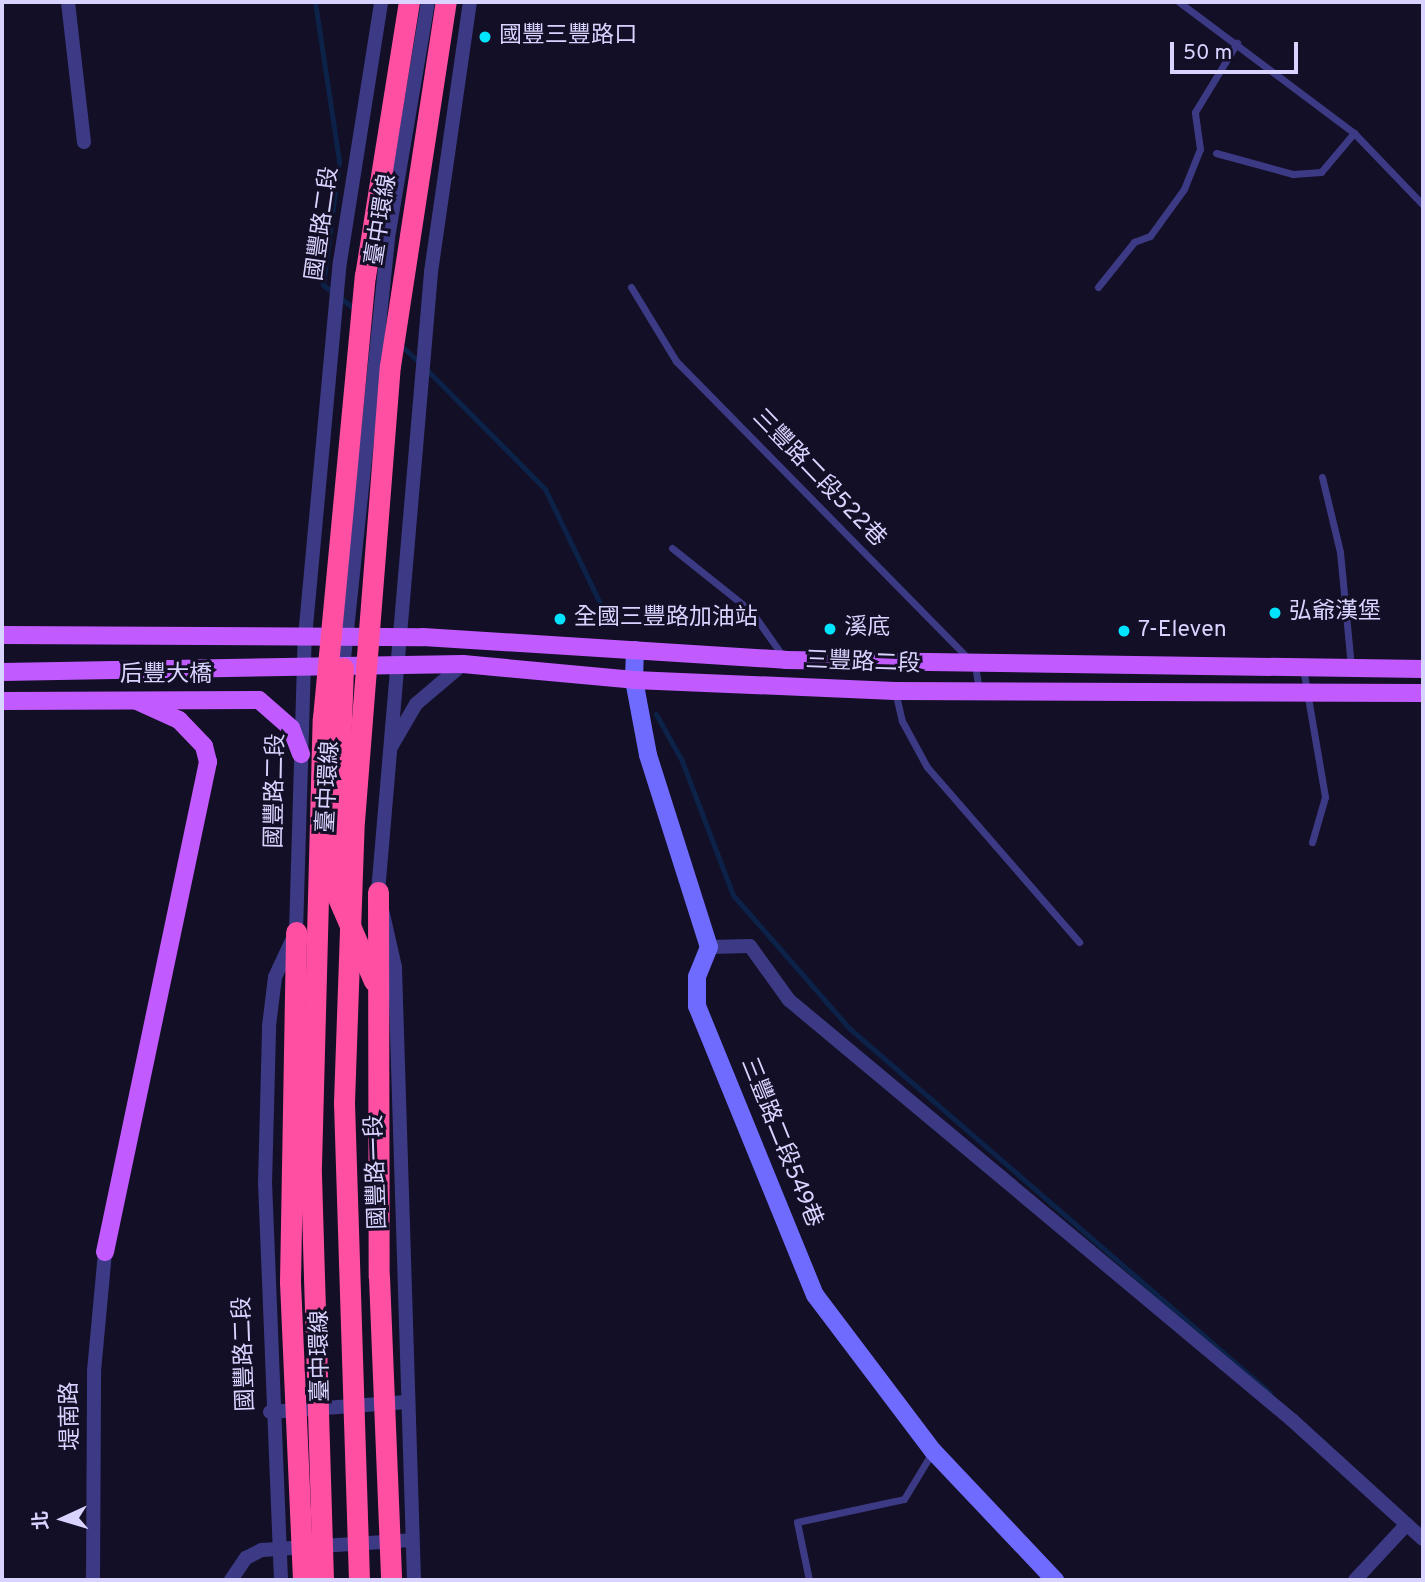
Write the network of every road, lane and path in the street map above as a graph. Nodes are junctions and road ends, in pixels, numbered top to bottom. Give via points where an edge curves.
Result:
1 (68, 2) edge
2 (381, 2) edge
3 (410, 2) edge
4 (428, 2) edge
5 (446, 2) edge
6 (470, 2) edge
7 (1179, 2) edge
8 (1237, 43) junction
9 (1354, 133) junction
10 (84, 142) dead end
11 (1216, 153) dead end
12 (1423, 205) edge
13 (388, 238) junction
14 (435, 244) junction
15 (1098, 287) dead end
16 (631, 288) dead end
17 (1322, 477) dead end
18 (672, 548) dead end
19 (2, 635) edge
20 (305, 637) junction
21 (346, 638) junction
22 (397, 638) junction
23 (635, 650) junction
24 (785, 660) junction
25 (463, 664) junction
26 (975, 665) junction
27 (303, 667) junction
28 (394, 667) junction
29 (343, 668) junction
30 (1303, 668) junction
31 (1352, 668) junction
32 (1423, 669) edge
33 (2, 672) edge
34 (634, 680) junction
35 (895, 691) junction
36 (1305, 691) junction
37 (979, 692) junction
38 (1423, 693) edge
39 (2, 701) edge
40 (137, 701) junction
41 (302, 754) junction
42 (386, 765) junction
43 (1312, 842) dead end
44 (378, 892) junction
45 (296, 932) junction
46 (1079, 942) dead end
47 (709, 947) junction
48 (376, 986) junction
49 (105, 1252) joint
50 (407, 1402) junction
51 (270, 1412) junction
52 (933, 1451) junction
53 (1407, 1524) junction
54 (1423, 1539) edge
55 (411, 1540) junction
56 (278, 1550) junction
57 (93, 1580) edge
58 (231, 1580) edge
59 (281, 1580) edge
60 (303, 1580) edge
61 (323, 1580) edge
62 (359, 1580) edge
63 (391, 1580) edge
64 (414, 1580) edge
65 (809, 1580) edge
66 (1055, 1580) edge
67 (1355, 1580) edge

1 - 10 street
2 - 20 street, 國豐路二段 via 340,262
3 - 61 highway, 臺中環線, bridge via 365,276 323,718 311,1151
4 - 13 street
5 - 62 highway, 臺中環線, bridge via 390,366 354,821 344,1102
6 - 14 street
7 - 8 lane
8 - 9 lane
8 - 15 lane via 1195,112 1200,149 1184,190 1150,236 1134,242
9 - 11 lane via 1321,172 1293,174
9 - 12 lane
13 - 14 street
13 - 21 street
14 - 22 street
16 - 26 lane, 三豐路二段522巷 via 676,361
17 - 31 lane via 1340,552
18 - 24 lane via 751,611
19 - 20 main road, 后豐大橋
20 - 21 main road, 三豐路二段
20 - 27 street, 國豐路二段
21 - 22 main road, 三豐路二段
21 - 29 street
22 - 23 main road, 三豐路二段
22 - 28 street
23 - 24 main road, 三豐路二段
23 - 34 street
24 - 26 main road, 三豐路二段
25 - 28 main road, 三豐路二段
25 - 34 main road, 三豐路二段
25 - 42 street via 416,704
26 - 30 main road, 三豐路二段
26 - 37 lane
27 - 29 main road, 三豐路二段
27 - 33 main road, 后豐大橋
27 - 41 street, 國豐路二段
28 - 29 main road, 三豐路二段
28 - 42 street
29 - 48 highway via 335,891
30 - 31 main road, 三豐路二段
30 - 36 lane
31 - 32 main road, 三豐路二段
34 - 35 main road, 三豐路二段
34 - 47 street via 648,755
35 - 37 main road, 三豐路二段
35 - 46 lane via 902,721 927,767
36 - 37 main road, 三豐路二段
36 - 38 main road, 三豐路二段
36 - 43 lane via 1325,797
39 - 40 main road, 后豐大橋
40 - 41 main road, 后豐大橋 via 259,700 291,728
40 - 49 main road via 194,733 208,762
41 - 45 street, 國豐路二段
42 - 44 street, 國豐路一段
44 - 48 highway
44 - 50 street, 國豐路一段 via 395,967
45 - 51 street, 國豐路二段 via 275,976 269,1026 265,1184
45 - 60 highway, bridge via 290,1282
47 - 52 street, 三豐路二段549巷 via 697,977 697,1006 815,1295
47 - 53 street via 750,947 789,1000 1292,1420
48 - 63 highway, bridge via 379,1277
49 - 57 street, 堤南路 via 94,1371
50 - 51 street
50 - 55 street, 國豐路一段
51 - 56 street, 國豐路二段
52 - 65 lane via 904,1499 797,1522
52 - 66 street, 三豐路二段549巷
53 - 54 street
53 - 67 street
55 - 56 street
55 - 64 street, 國豐路一段
56 - 58 street via 246,1558
56 - 59 street, 國豐路二段

